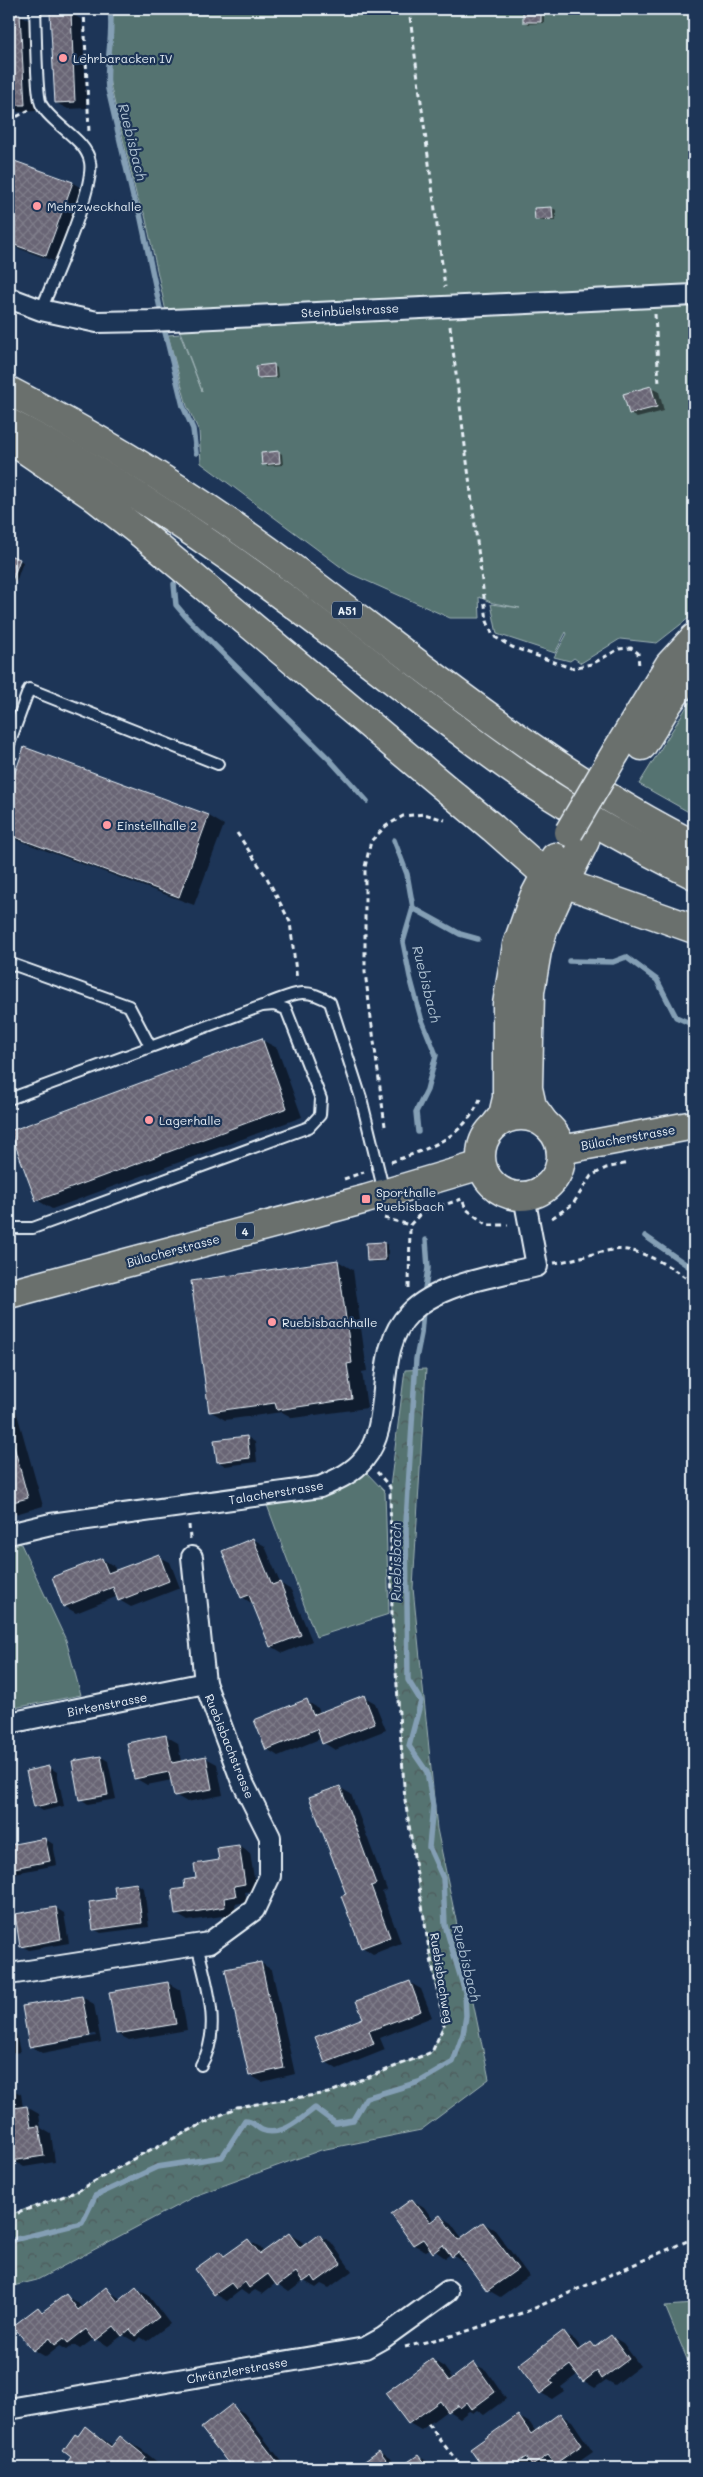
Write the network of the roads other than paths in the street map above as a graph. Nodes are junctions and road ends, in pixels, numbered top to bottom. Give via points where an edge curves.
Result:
1 (35, 9) edge
2 (694, 294) edge
3 (9, 298) edge
4 (41, 310) junction
5 (9, 392) edge
6 (9, 422) edge
7 (9, 438) edge
8 (694, 638) edge
9 (694, 668) edge
10 (9, 744) edge
11 (624, 757) junction
12 (218, 764) dead end
13 (689, 840) edge
14 (694, 875) edge
15 (555, 879) junction
16 (694, 929) edge
17 (9, 963) edge
18 (262, 1006) junction
19 (150, 1046) junction
20 (9, 1100) edge
21 (496, 1124) junction
22 (545, 1124) junction
23 (694, 1125) edge
24 (561, 1150) junction
25 (481, 1165) junction
26 (524, 1196) junction
27 (382, 1205) junction
28 (9, 1227) edge
29 (9, 1294) edge
30 (9, 1534) edge
31 (192, 1557) road end
32 (205, 1683) junction
33 (9, 1723) edge
34 (198, 1945) junction
35 (9, 1974) edge
36 (201, 2065) dead end
37 (448, 2291) dead end
38 (9, 2409) edge

1 - 4 lane via 40,103 77,140 90,161 87,192
2 - 4 street, Steinbüelstrasse via 150,321 97,322
3 - 4 street, Steinbüelstrasse
5 - 13 main road, A51 via 170,484 295,571 530,747 634,813
6 - 14 main road, A51 via 109,478 195,533 538,787
7 - 15 main road via 143,535
8 - 11 main road via 669,665
9 - 11 main road
10 - 12 lane via 29,689
11 - 15 main road, bridge
15 - 16 main road
15 - 21 main road via 534,897 522,928 507,1004 507,1098 503,1115
15 - 22 main road via 530,992 528,1088 532,1106
17 - 19 lane via 130,1006
18 - 19 lane
18 - 27 lane via 298,993 316,993 330,1002 361,1098
18 - 28 lane via 286,1009 292,1022 321,1099 320,1115 309,1127 33,1228
19 - 20 lane
21 - 22 main road via 516,1116 527,1116
21 - 25 main road via 483,1142
22 - 24 main road via 553,1131
23 - 24 main road, Bülacherstrasse
24 - 26 main road via 558,1172 553,1181 535,1194
25 - 26 main road via 497,1189
25 - 27 main road, Bülacherstrasse / 4
26 - 30 street, Talacherstrasse via 537,1266 444,1290 409,1313 390,1345 377,1435 365,1459 343,1477 320,1488 51,1524
27 - 29 main road, Bülacherstrasse / 4
31 - 32 street, Ruebisbachstrasse
32 - 33 street, Birkenstrasse
32 - 34 street, Ruebisbachstrasse via 241,1779 270,1837 270,1876 254,1910 209,1943
34 - 35 street, Ruebisbachstrasse
34 - 36 lane via 212,2011 209,2053
37 - 38 street, Chränzlerstrasse via 384,2338 364,2348

